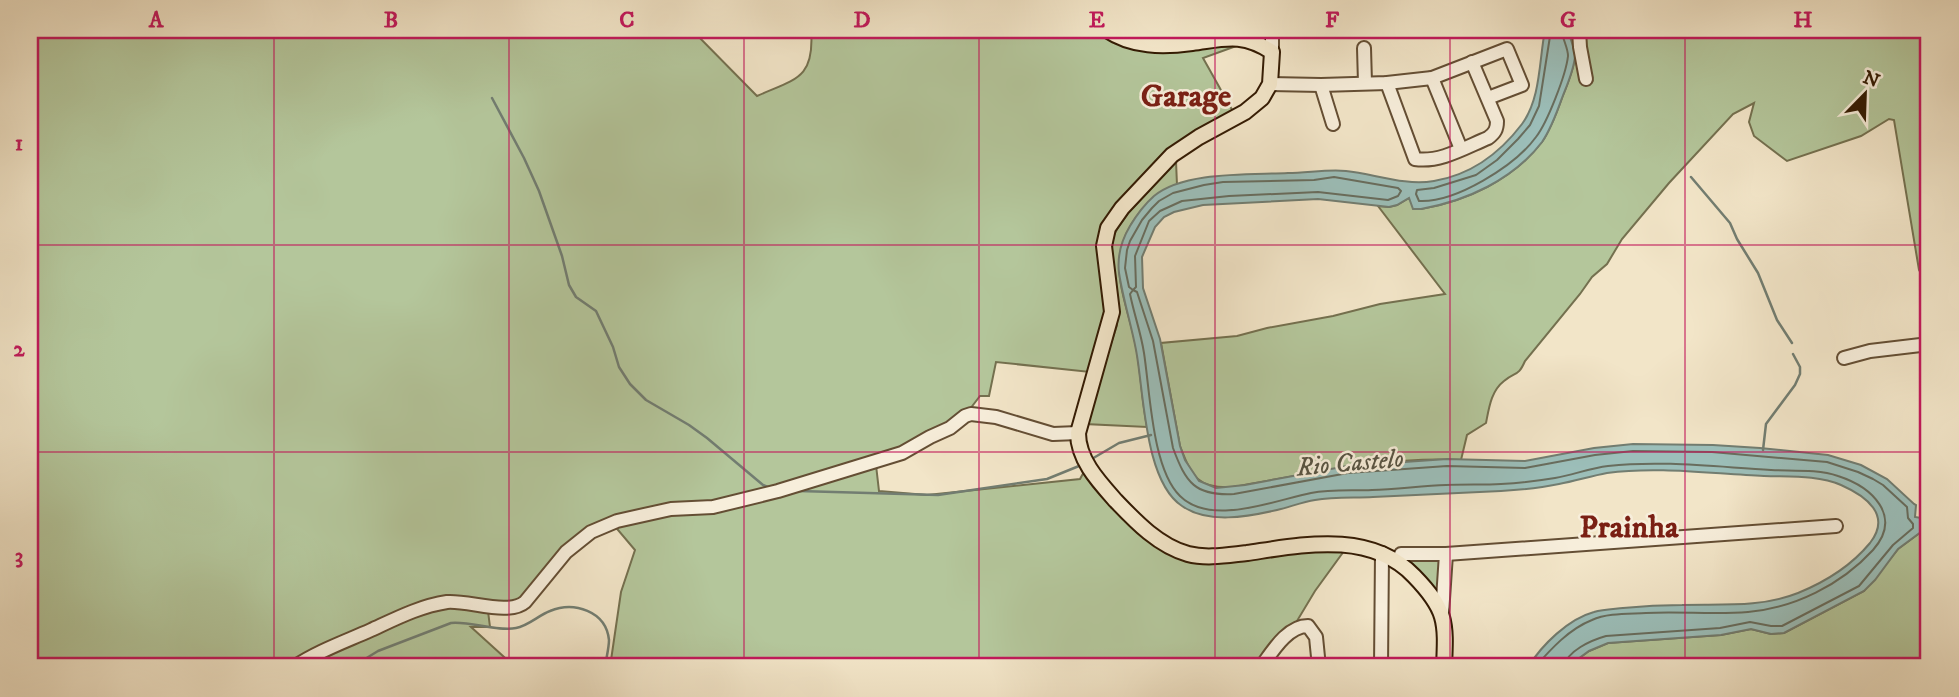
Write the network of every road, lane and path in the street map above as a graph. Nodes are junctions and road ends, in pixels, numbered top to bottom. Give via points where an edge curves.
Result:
1 (1107, 30) edge
2 (1272, 30) edge
3 (1579, 30) edge
4 (1364, 48) dead end
5 (1272, 52) junction
6 (1472, 62) junction
7 (1432, 78) junction
8 (1586, 79) dead end
9 (1365, 83) junction
10 (1387, 83) junction
11 (1270, 84) junction
12 (1321, 85) junction
13 (1488, 98) junction
14 (1333, 124) dead end
15 (1461, 149) junction
16 (1929, 344) edge
17 (1843, 358) dead end
18 (1078, 433) junction
19 (1836, 526) dead end
20 (1382, 553) junction
21 (1401, 554) dead end
22 (1446, 554) junction
23 (1442, 614) junction
24 (293, 667) edge
25 (1261, 667) edge
26 (1319, 667) edge
27 (1381, 667) edge
28 (1444, 667) edge

1 - 5 main road via 1137,44 1233,38
2 - 5 street
3 - 8 street
4 - 9 street
5 - 11 main road
6 - 7 street
6 - 13 street
6 - 13 street via 1507,49 1522,85
7 - 10 street
7 - 15 street
9 - 10 street
9 - 12 street
10 - 15 street via 1415,159 1425,161
11 - 12 street
11 - 18 main road via 1254,106 1172,155 1112,220 1104,246 1112,312
12 - 14 street
13 - 15 street via 1497,128 1488,138
16 - 17 street
18 - 20 main road via 1088,467 1113,497 1148,532 1179,551 1211,556 1329,544
18 - 24 street via 1043,432 985,415 965,416 902,453 778,491 713,507 671,509 617,521 591,532 566,552 519,607 431,605
19 - 22 street
20 - 23 main road via 1416,578
20 - 27 street
21 - 22 street
22 - 23 street
23 - 28 main road
25 - 26 street via 1284,638 1308,626 1316,637

